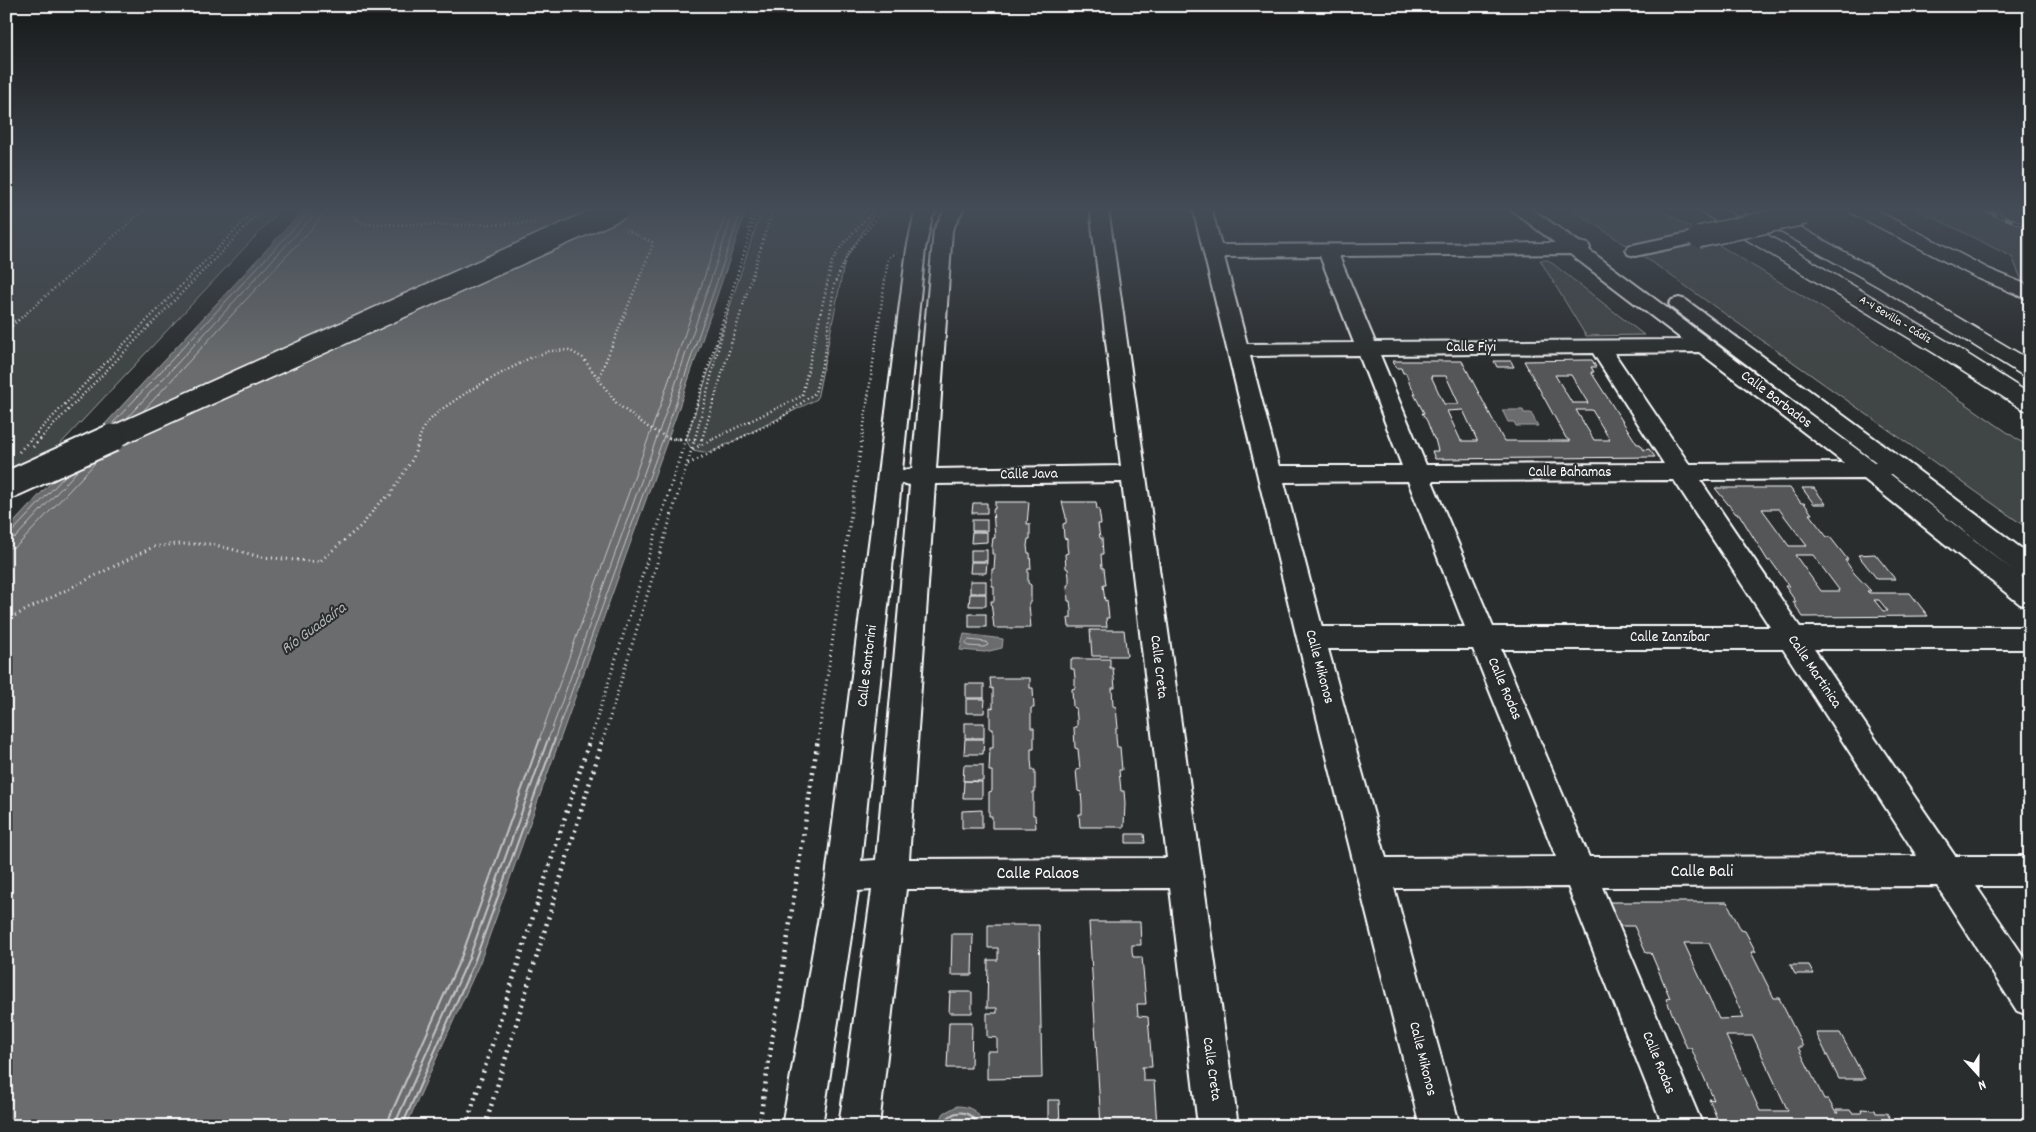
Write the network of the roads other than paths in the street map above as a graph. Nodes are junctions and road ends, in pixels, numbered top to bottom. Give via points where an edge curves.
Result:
1 (522, 261) edge
2 (915, 261) edge
3 (941, 261) edge
4 (1106, 261) edge
5 (1215, 261) edge
6 (1331, 261) edge
7 (1592, 261) edge
8 (1620, 261) edge
9 (1796, 261) edge
10 (1846, 261) edge
11 (1957, 261) edge
12 (1982, 261) edge
13 (2030, 283) edge
14 (2030, 294) edge
15 (1704, 346) junction
16 (1599, 347) junction
17 (1367, 349) junction
18 (1237, 350) junction
19 (2030, 370) edge
20 (2030, 404) edge
21 (1896, 465) junction
22 (1870, 471) junction
23 (1682, 472) junction
24 (1418, 473) junction
25 (1134, 474) junction
26 (1269, 474) junction
27 (924, 476) junction
28 (891, 477) junction
29 (6, 486) edge
30 (2030, 568) edge
31 (2030, 597) edge
32 (1311, 638) junction
33 (1483, 638) junction
34 (1792, 638) junction
35 (2030, 638) edge
36 (1946, 871) junction
37 (2030, 871) edge
38 (1580, 872) junction
39 (1185, 873) junction
40 (1374, 873) junction
41 (891, 874) junction
42 (843, 876) junction
43 (2030, 998) edge
44 (802, 1126) edge
45 (859, 1126) edge
46 (1218, 1126) edge
47 (1440, 1126) edge
48 (1683, 1126) edge

1 - 29 street, bridge
2 - 28 street, Calle Santorini
3 - 27 street
4 - 25 street, Calle Creta
5 - 18 street, Calle Mikonos
6 - 17 street, Calle Rodas
7 - 15 street, Calle Barbados
8 - 21 street, Calle Barbados
9 - 20 main road, A-4 Sevilla - Cádiz
10 - 19 main road, A-4 Sevilla - Cádiz
11 - 14 main road
12 - 13 main road
15 - 16 street, Calle Fiyi
15 - 22 street, Calle Barbados
16 - 17 street, Calle Fiyi
16 - 23 street, Calle Martinica
17 - 18 street, Calle Fiyi
17 - 24 street, Calle Rodas
18 - 26 street, Calle Mikonos
21 - 22 street, Calle Bahamas
21 - 30 street, Calle Barbados
22 - 23 street, Calle Bahamas
22 - 31 street, Calle Barbados
23 - 24 street, Calle Bahamas
23 - 34 street, Calle Martinica
24 - 26 street, Calle Bahamas
24 - 33 street, Calle Rodas
25 - 27 street, Calle Java
25 - 39 street, Calle Creta
26 - 32 street, Calle Mikonos
27 - 28 street, Calle Java
27 - 41 street
28 - 42 street, Calle Santorini
32 - 33 street, Calle Zanzíbar
32 - 40 street, Calle Mikonos
33 - 34 street, Calle Zanzíbar
33 - 38 street, Calle Rodas
34 - 35 street, Calle Zanzíbar
34 - 36 street, Calle Martinica
36 - 37 street, Calle Bali
36 - 38 street, Calle Bali
36 - 43 street, Calle Martinica
38 - 40 street, Calle Bali
38 - 48 street, Calle Rodas
39 - 41 street, Calle Palaos
39 - 46 street, Calle Creta
40 - 47 street, Calle Mikonos
41 - 42 street, Calle Palaos
41 - 45 street
42 - 44 street, Calle Santorini

